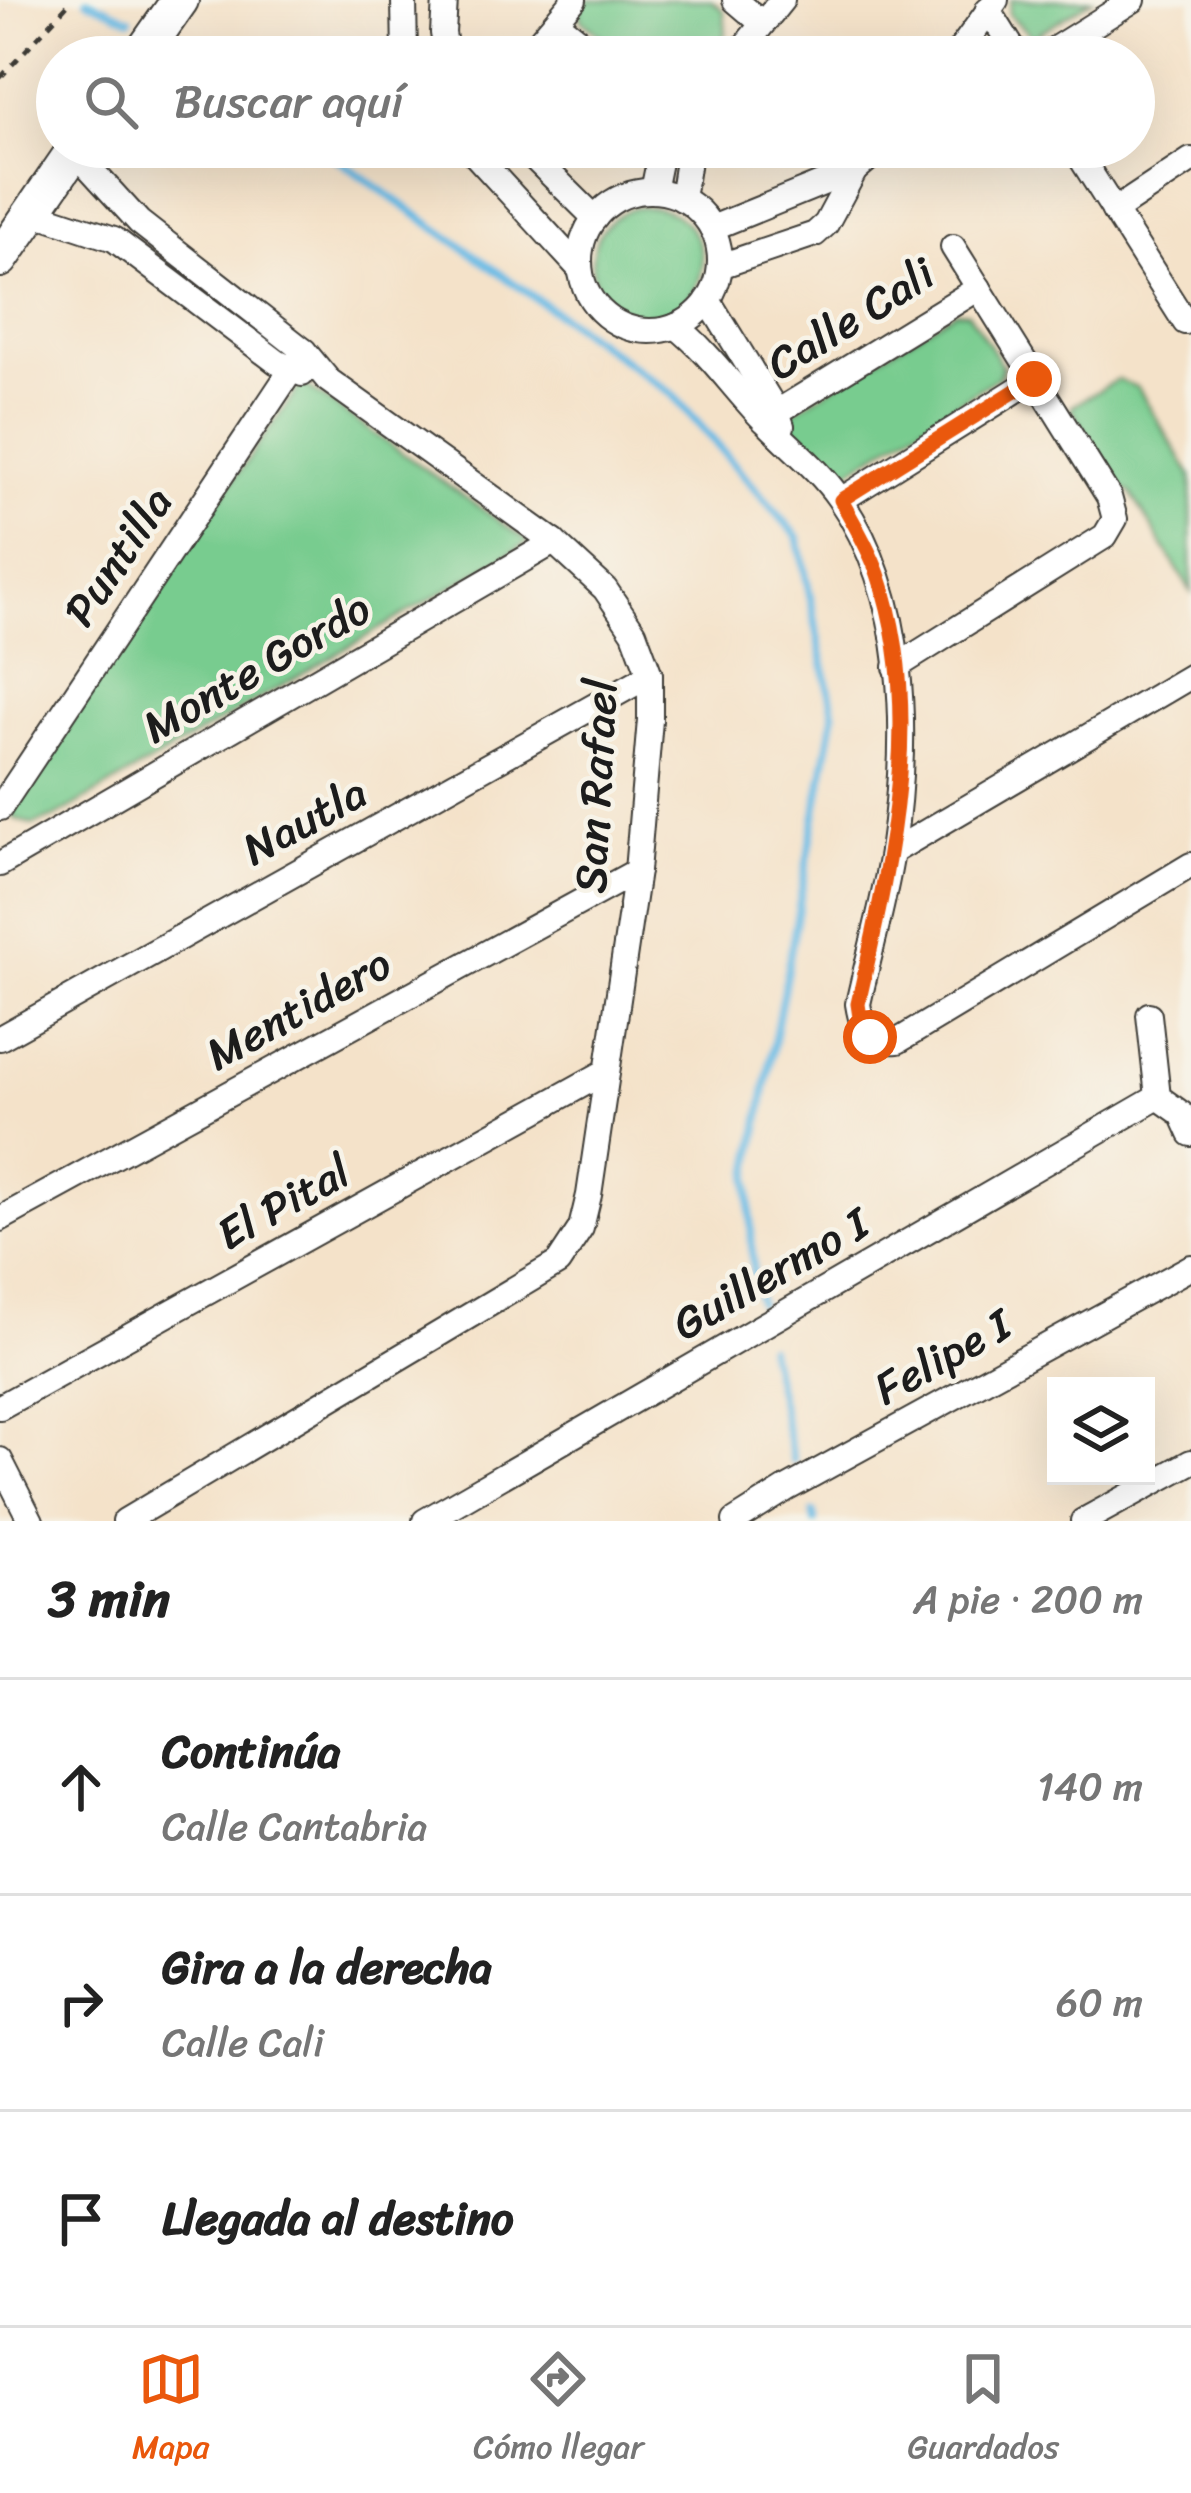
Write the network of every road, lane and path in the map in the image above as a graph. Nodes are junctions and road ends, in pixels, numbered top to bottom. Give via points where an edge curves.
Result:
1 (72, 0) edge
2 (180, 0) edge
3 (404, 0) edge
4 (445, 0) edge
5 (574, 0) edge
6 (735, 0) edge
7 (782, 0) edge
8 (1133, 0) edge
9 (992, 4) edge
10 (556, 22) junction
11 (762, 23) junction
12 (41, 36) edge
13 (155, 36) edge
14 (405, 36) edge
15 (444, 36) edge
16 (544, 36) edge
17 (573, 36) edge
18 (752, 36) edge
19 (970, 36) edge
20 (1008, 36) edge
21 (1076, 36) edge
22 (36, 41) edge
23 (0, 78) edge
24 (1191, 160) edge
25 (63, 168) edge
26 (91, 168) edge
27 (487, 168) edge
28 (544, 168) edge
29 (658, 168) edge
30 (687, 168) edge
31 (857, 168) edge
32 (1087, 168) edge
33 (855, 170) junction
34 (653, 191) junction
35 (682, 199) junction
36 (1114, 211) junction
37 (32, 212) junction
38 (595, 218) junction
39 (712, 228) junction
40 (953, 247) dead end
41 (176, 251) junction
42 (0, 259) edge
43 (720, 266) junction
44 (580, 268) junction
45 (160, 273) junction
46 (980, 288) junction
47 (708, 300) junction
48 (1185, 322) dead end
49 (676, 326) junction
50 (297, 362) junction
51 (1034, 379) junction
52 (770, 416) junction
53 (841, 500) junction
54 (554, 542) junction
55 (896, 668) junction
56 (650, 675) junction
57 (1191, 676) edge
58 (0, 808) edge
59 (892, 852) junction
60 (0, 865) edge
61 (1191, 865) edge
62 (637, 871) junction
63 (1149, 1015) dead end
64 (0, 1038) edge
65 (607, 1071) junction
66 (1158, 1097) junction
67 (1191, 1134) edge
68 (0, 1219) edge
69 (1191, 1267) edge
70 (0, 1407) edge
71 (0, 1460) edge
72 (1191, 1462) edge
73 (31, 1521) edge
74 (125, 1521) edge
75 (424, 1521) edge
76 (735, 1521) edge
77 (1083, 1521) edge

1 - 12 path
2 - 13 main road
3 - 14 street
4 - 15 street
5 - 10 street
6 - 11 street
7 - 11 street
8 - 21 street
9 - 19 street
9 - 20 street
10 - 16 street
10 - 17 street
11 - 18 street
22 - 23 path
24 - 36 street
25 - 37 main road
26 - 41 street, San Rafael via 121,207
27 - 44 street
28 - 38 street
29 - 34 street
30 - 35 street
31 - 33 street
32 - 36 street
33 - 39 street
33 - 43 street via 815,234
34 - 35 street
34 - 38 street via 621,197
35 - 39 street
36 - 48 street
37 - 42 main road
37 - 45 street, San Rafael via 115,239
38 - 44 street
39 - 43 street
40 - 46 street
41 - 45 street
41 - 50 street, San Rafael
43 - 47 street
44 - 49 street via 597,308 620,325
45 - 50 street, San Rafael
46 - 51 street
46 - 52 street, Calle Cali
47 - 49 street
47 - 52 street
49 - 52 street
50 - 54 street, San Rafael
50 - 58 street, Puntilla
51 - 53 street
51 - 55 street via 1115,507 1112,530
52 - 53 street
53 - 55 street via 879,575
54 - 56 street, San Rafael via 605,589
54 - 60 street, Monte Gordo
55 - 59 street via 901,720
56 - 62 street, San Rafael
56 - 64 street, Nautla
57 - 59 street
59 - 61 street via 858,1004 861,1024 882,1042 898,1041
62 - 65 street, San Rafael
62 - 68 street, Mentidero
63 - 66 street
65 - 70 street, El Pital
65 - 74 street, San Rafael via 581,1228 558,1263
66 - 67 street via 1182,1114
66 - 75 street, Guillermo I
69 - 76 street, Felipe I
71 - 73 street
72 - 77 street

